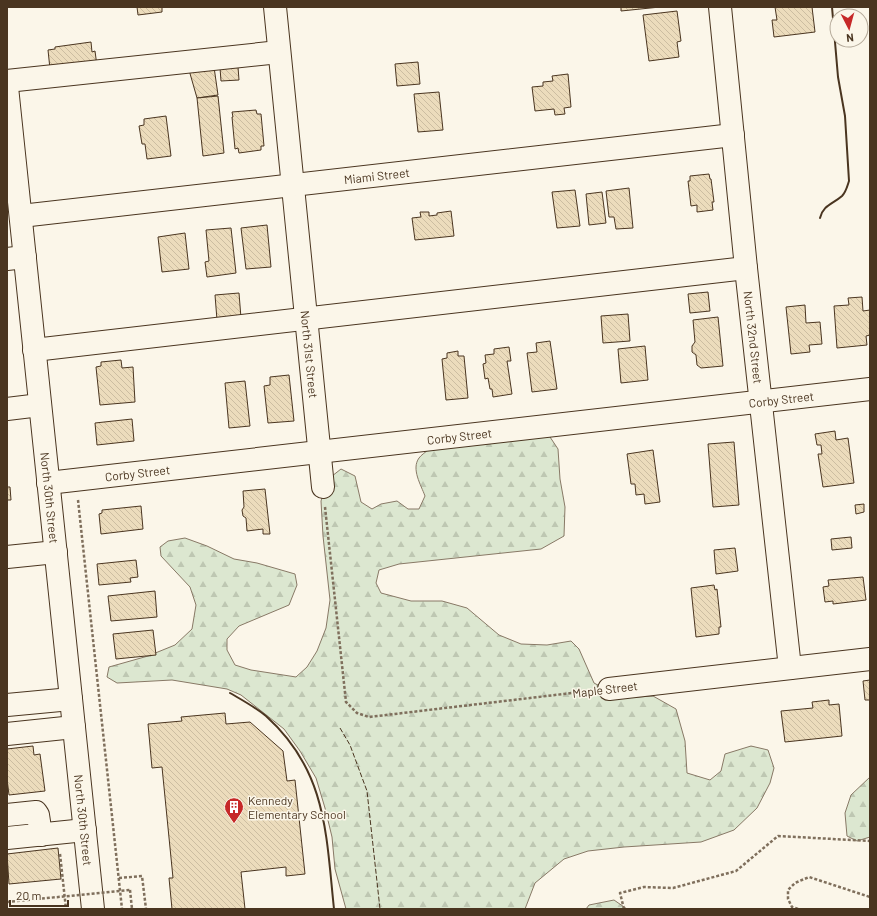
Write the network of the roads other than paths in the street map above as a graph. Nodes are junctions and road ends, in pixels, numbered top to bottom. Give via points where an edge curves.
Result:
1 (275, 7) edge
2 (720, 7) edge
3 (279, 52) junction
4 (7, 81) edge
5 (7, 87) edge
6 (733, 135) junction
7 (293, 185) junction
8 (21, 216) junction
9 (16, 258) edge
10 (746, 268) junction
11 (306, 318) junction
12 (34, 350) junction
13 (870, 389) edge
14 (761, 401) junction
15 (40, 405) junction
16 (7, 409) edge
17 (319, 452) junction
18 (48, 483) junction
19 (323, 487) road end
20 (56, 552) junction
21 (7, 557) edge
22 (870, 659) edge
23 (790, 668) junction
24 (609, 689) road end
25 (71, 699) junction
26 (7, 706) edge
27 (74, 727) junction
28 (7, 734) edge
29 (7, 815) edge
30 (85, 830) junction
31 (49, 834) junction
32 (7, 838) edge
33 (93, 909) edge

1 - 3 street, North 31st Street
2 - 6 street, North 32nd Street
3 - 4 street
3 - 7 street, North 31st Street
5 - 8 street, North 30th Street
6 - 7 street, Miami Street
6 - 10 street, North 32nd Street
7 - 8 street, Miami Street
7 - 11 street, North 31st Street
8 - 9 street, North 30th Street
9 - 12 street, North 30th Street
10 - 11 street
10 - 14 street, North 32nd Street
11 - 12 street
11 - 17 street, North 31st Street
12 - 15 street, North 30th Street
13 - 14 street, Corby Street
14 - 17 street, Corby Street
14 - 23 street, North 32nd Street
15 - 16 street
15 - 18 street, North 30th Street
17 - 18 street, Corby Street
17 - 19 street, North 31st Street
18 - 20 street, North 30th Street
20 - 21 street
20 - 25 street, North 30th Street
22 - 23 street, Maple Street
23 - 24 street, Maple Street
25 - 26 street
25 - 27 street, North 30th Street
27 - 28 street
27 - 30 street, North 30th Street
29 - 31 street via 36,812
30 - 31 street
30 - 33 street, North 30th Street
31 - 32 street

